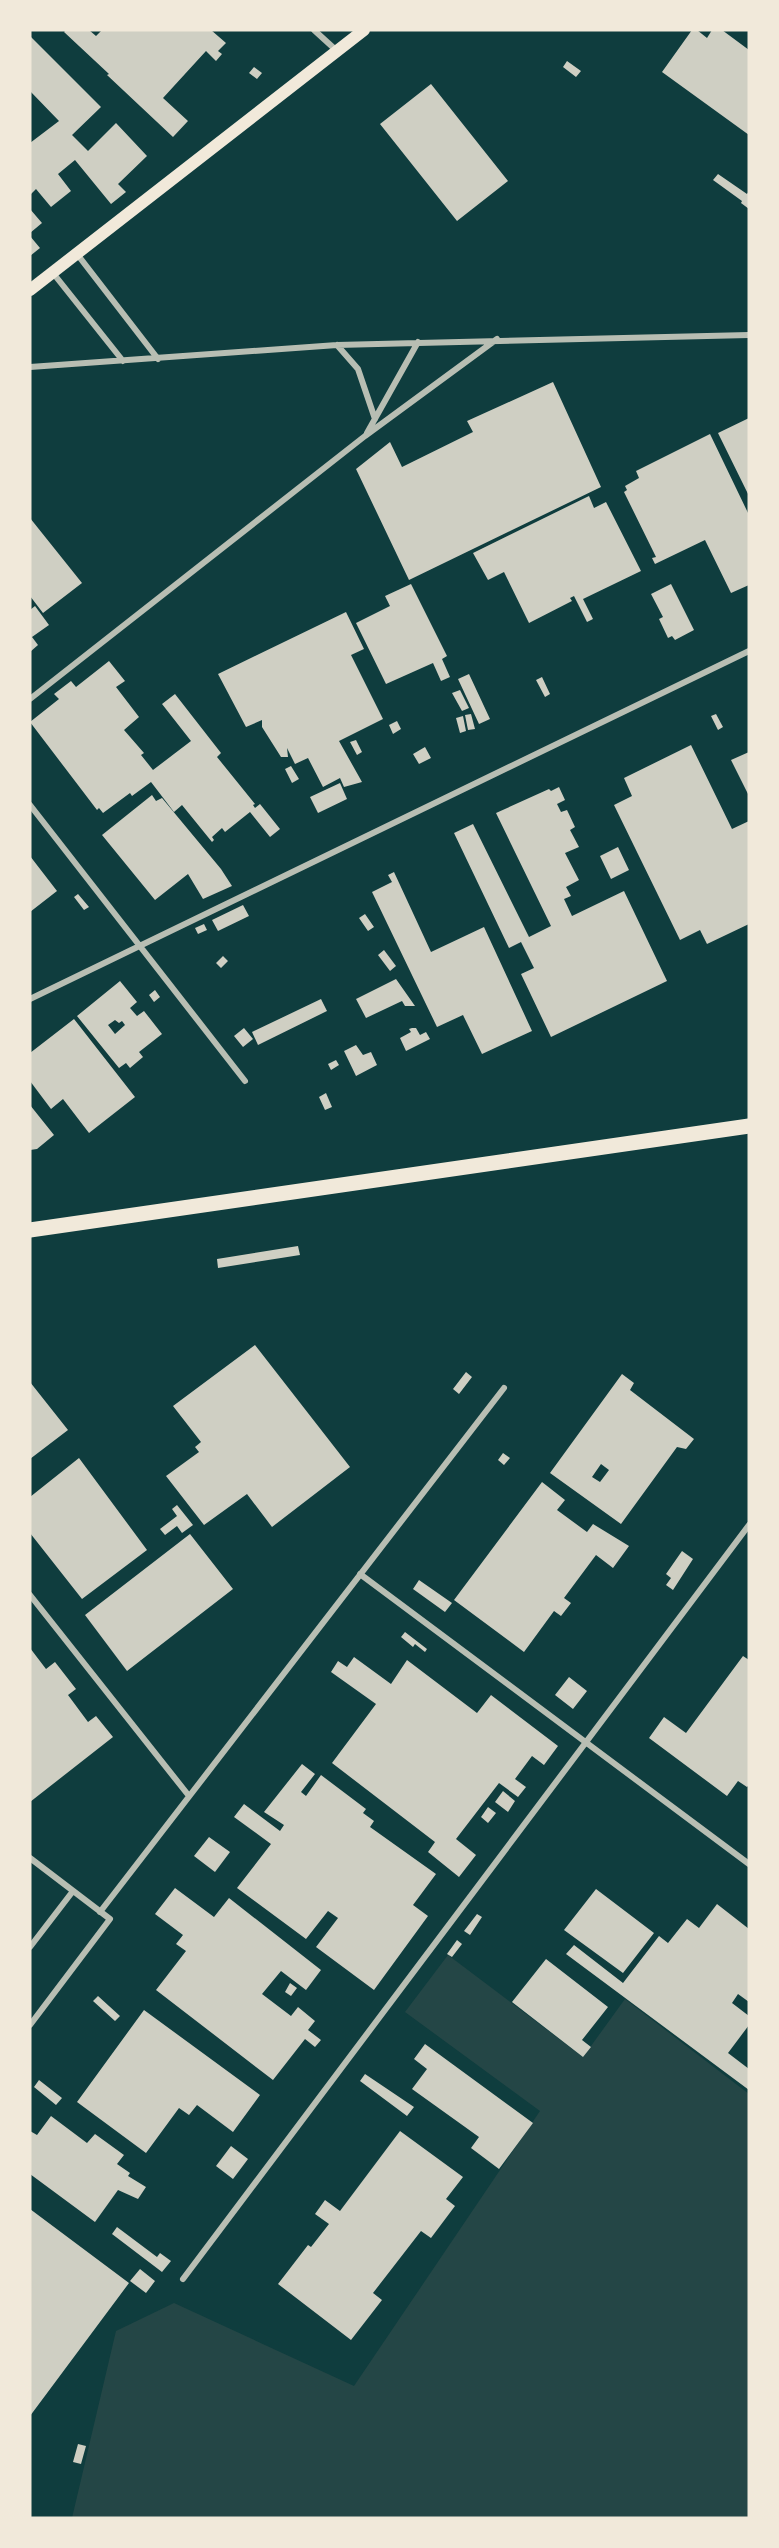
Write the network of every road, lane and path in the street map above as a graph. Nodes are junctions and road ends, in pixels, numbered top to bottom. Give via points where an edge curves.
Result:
1 (314, 30) edge
2 (364, 30) edge
3 (337, 51) junction
4 (77, 254) junction
5 (52, 273) junction
6 (30, 290) edge
7 (749, 335) edge
8 (497, 339) junction
9 (418, 342) junction
10 (337, 345) junction
11 (158, 359) junction
12 (123, 361) junction
13 (30, 368) edge
14 (375, 419) junction
15 (365, 436) junction
16 (749, 651) edge
17 (30, 699) edge
18 (30, 805) edge
19 (140, 947) junction
20 (30, 999) edge
21 (245, 1081) dead end
22 (749, 1126) edge
23 (30, 1230) edge
24 (504, 1388) dead end
25 (749, 1525) edge
26 (360, 1574) junction
27 (30, 1595) edge
28 (586, 1745) junction
29 (189, 1796) junction
30 (30, 1858) edge
31 (749, 1864) edge
32 (73, 1891) junction
33 (100, 1912) junction
34 (30, 1947) edge
35 (30, 2025) edge
36 (183, 2279) dead end

1 - 3 street
2 - 3 main road
3 - 4 main road
4 - 5 main road
4 - 11 street
5 - 6 main road
5 - 12 street
7 - 8 street
8 - 9 street
8 - 15 street
9 - 10 street
9 - 14 street
10 - 11 street
10 - 14 street via 358,369
11 - 12 street
12 - 13 street
14 - 15 street
15 - 17 street
16 - 19 street
18 - 19 street
19 - 20 street
19 - 21 street
22 - 23 main road
24 - 26 street
25 - 28 street
26 - 28 street
26 - 29 street
27 - 29 street
28 - 31 street
28 - 36 street
29 - 33 street
30 - 32 street
32 - 33 street
32 - 34 street
33 - 35 street via 110,1919

